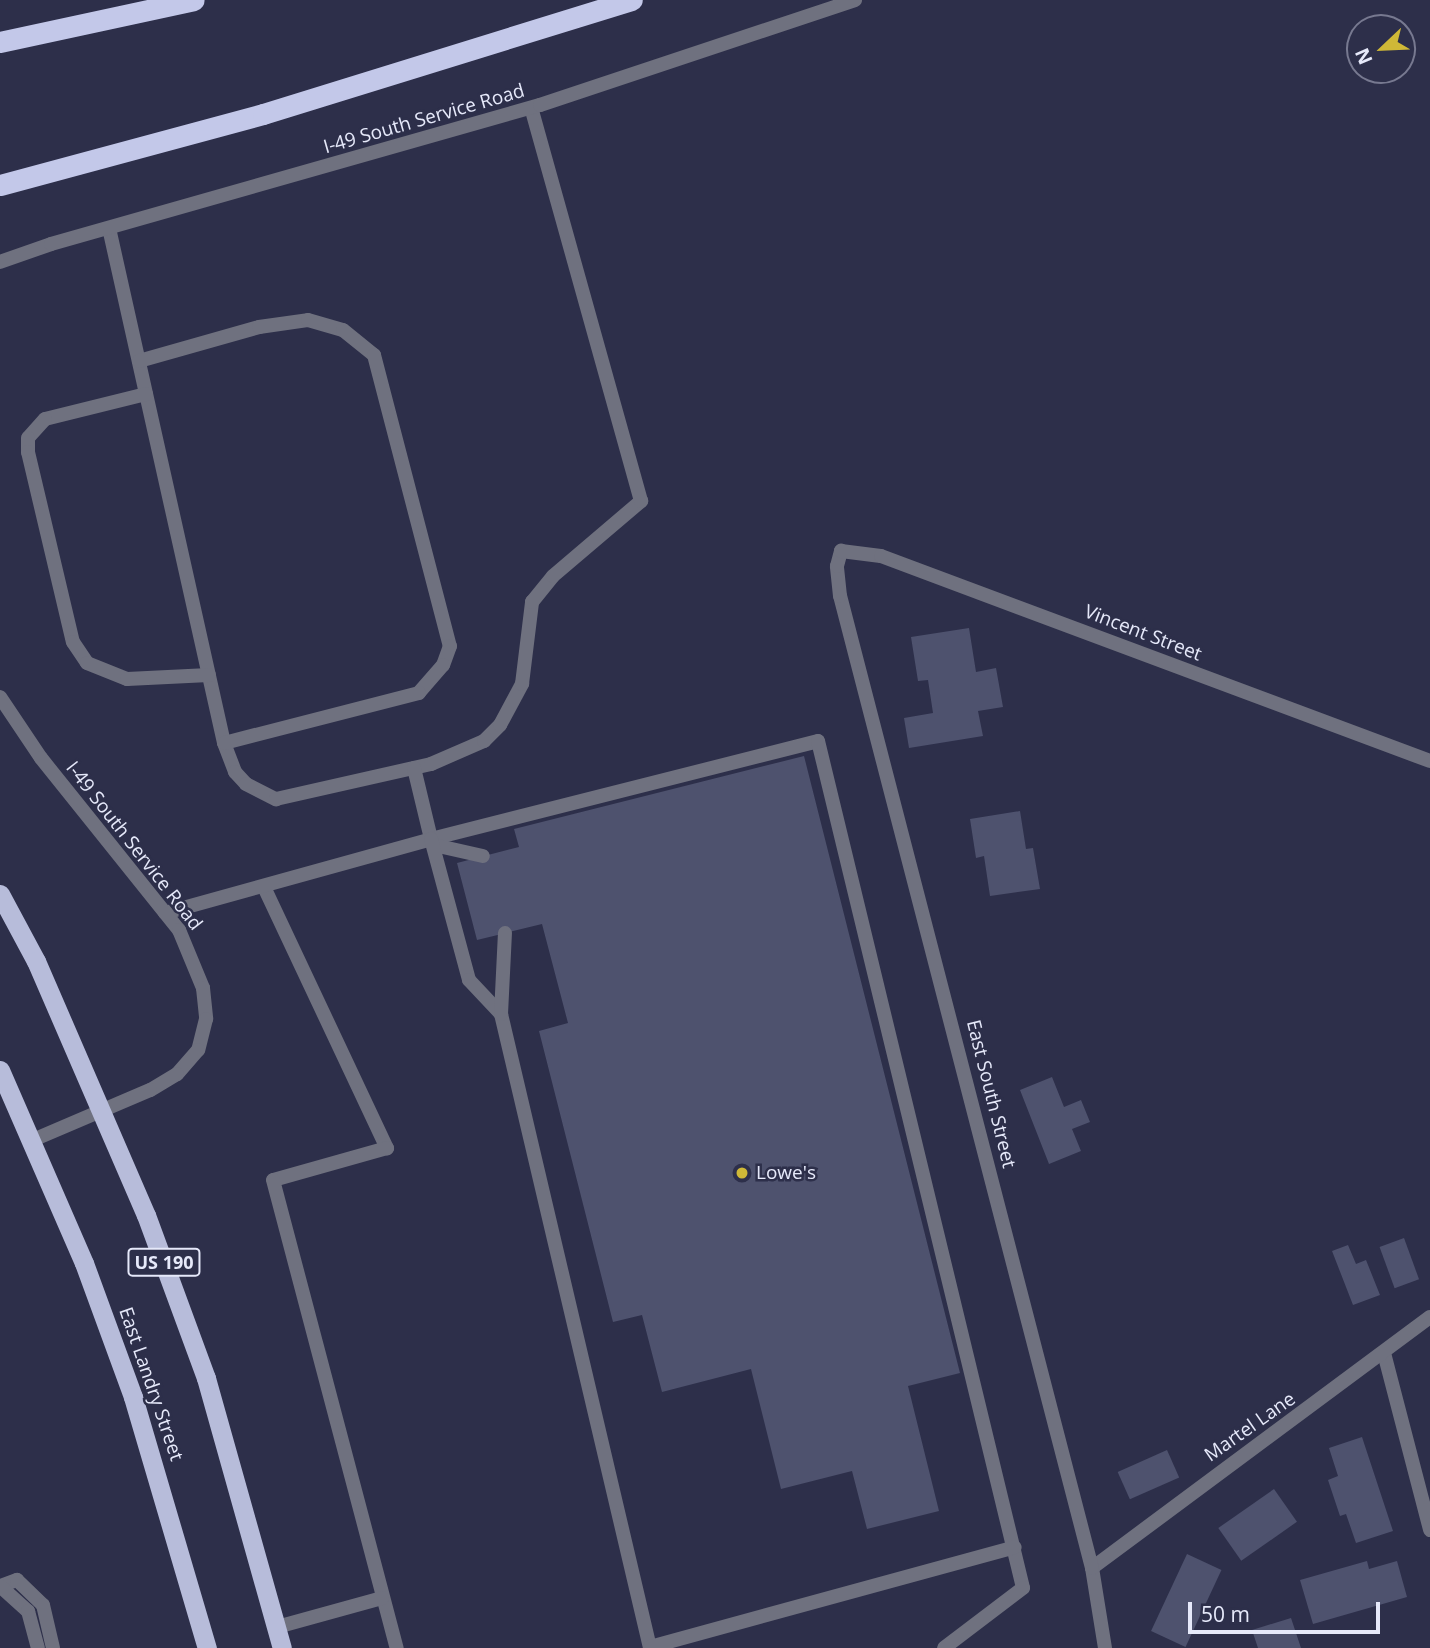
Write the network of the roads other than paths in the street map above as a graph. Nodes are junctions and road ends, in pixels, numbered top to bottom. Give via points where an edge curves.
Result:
1 (194, 0) edge
2 (632, 0) edge
3 (855, 0) edge
4 (0, 42) edge
5 (531, 108) junction
6 (0, 184) edge
7 (109, 228) junction
8 (0, 262) edge
9 (139, 361) junction
10 (146, 394) junction
11 (841, 551) joint
12 (209, 675) junction
13 (0, 697) edge
14 (224, 743) junction
15 (1430, 761) edge
16 (414, 768) junction
17 (432, 842) junction
18 (482, 856) dead end
19 (264, 887) junction
20 (0, 894) edge
21 (165, 913) junction
22 (505, 933) dead end
23 (501, 1014) junction
24 (0, 1070) edge
25 (103, 1111) junction
26 (33, 1140) junction
27 (1430, 1317) edge
28 (1384, 1353) junction
29 (1430, 1530) edge
30 (1015, 1547) junction
31 (1092, 1568) junction
32 (1, 1585) edge
33 (382, 1598) junction
34 (277, 1627) junction
35 (38, 1648) edge
36 (53, 1648) edge
37 (207, 1648) edge
38 (282, 1648) edge
39 (397, 1648) edge
40 (650, 1648) edge
41 (944, 1648) edge
42 (1105, 1648) edge

1 - 4 highway
2 - 6 highway via 263,114
3 - 5 street, I-49 South Service Road
5 - 7 street, I-49 South Service Road
5 - 16 street via 641,501 559,570 531,602 522,684 500,725 484,741 459,754
7 - 8 street, I-49 South Service Road
7 - 9 street
9 - 10 street
9 - 14 street via 259,327 308,320 343,330 374,355 450,646 443,665 419,693
10 - 12 street
10 - 12 street via 45,419 28,438 28,452 73,642 87,663 127,679
11 - 15 street, Vincent Street via 881,556
11 - 31 street, East South Street via 837,566 840,596
12 - 14 street
13 - 21 street, I-49 South Service Road via 41,758
14 - 16 street via 228,760 246,784 276,799
16 - 17 street
17 - 18 street
17 - 19 street
17 - 23 street via 469,980
17 - 30 street via 818,741
19 - 21 street
19 - 33 street via 387,1148 273,1180
20 - 25 highway, US 190 via 36,961
21 - 25 street, I-49 South Service Road via 194,958 203,988 206,1019 198,1050 177,1074
22 - 23 street
23 - 40 street
24 - 26 highway, East Landry Street
25 - 26 street, I-49 South Service Road
25 - 34 highway, US 190 via 206,1378
26 - 37 highway, East Landry Street via 133,1397
27 - 28 street, Martel Lane
28 - 29 street
28 - 31 street, Martel Lane
30 - 40 street
30 - 41 street via 1023,1588
31 - 42 street, East South Street
32 - 35 street via 28,1611
32 - 36 street via 17,1580 43,1605
33 - 34 street
33 - 39 street
34 - 38 highway, US 190

